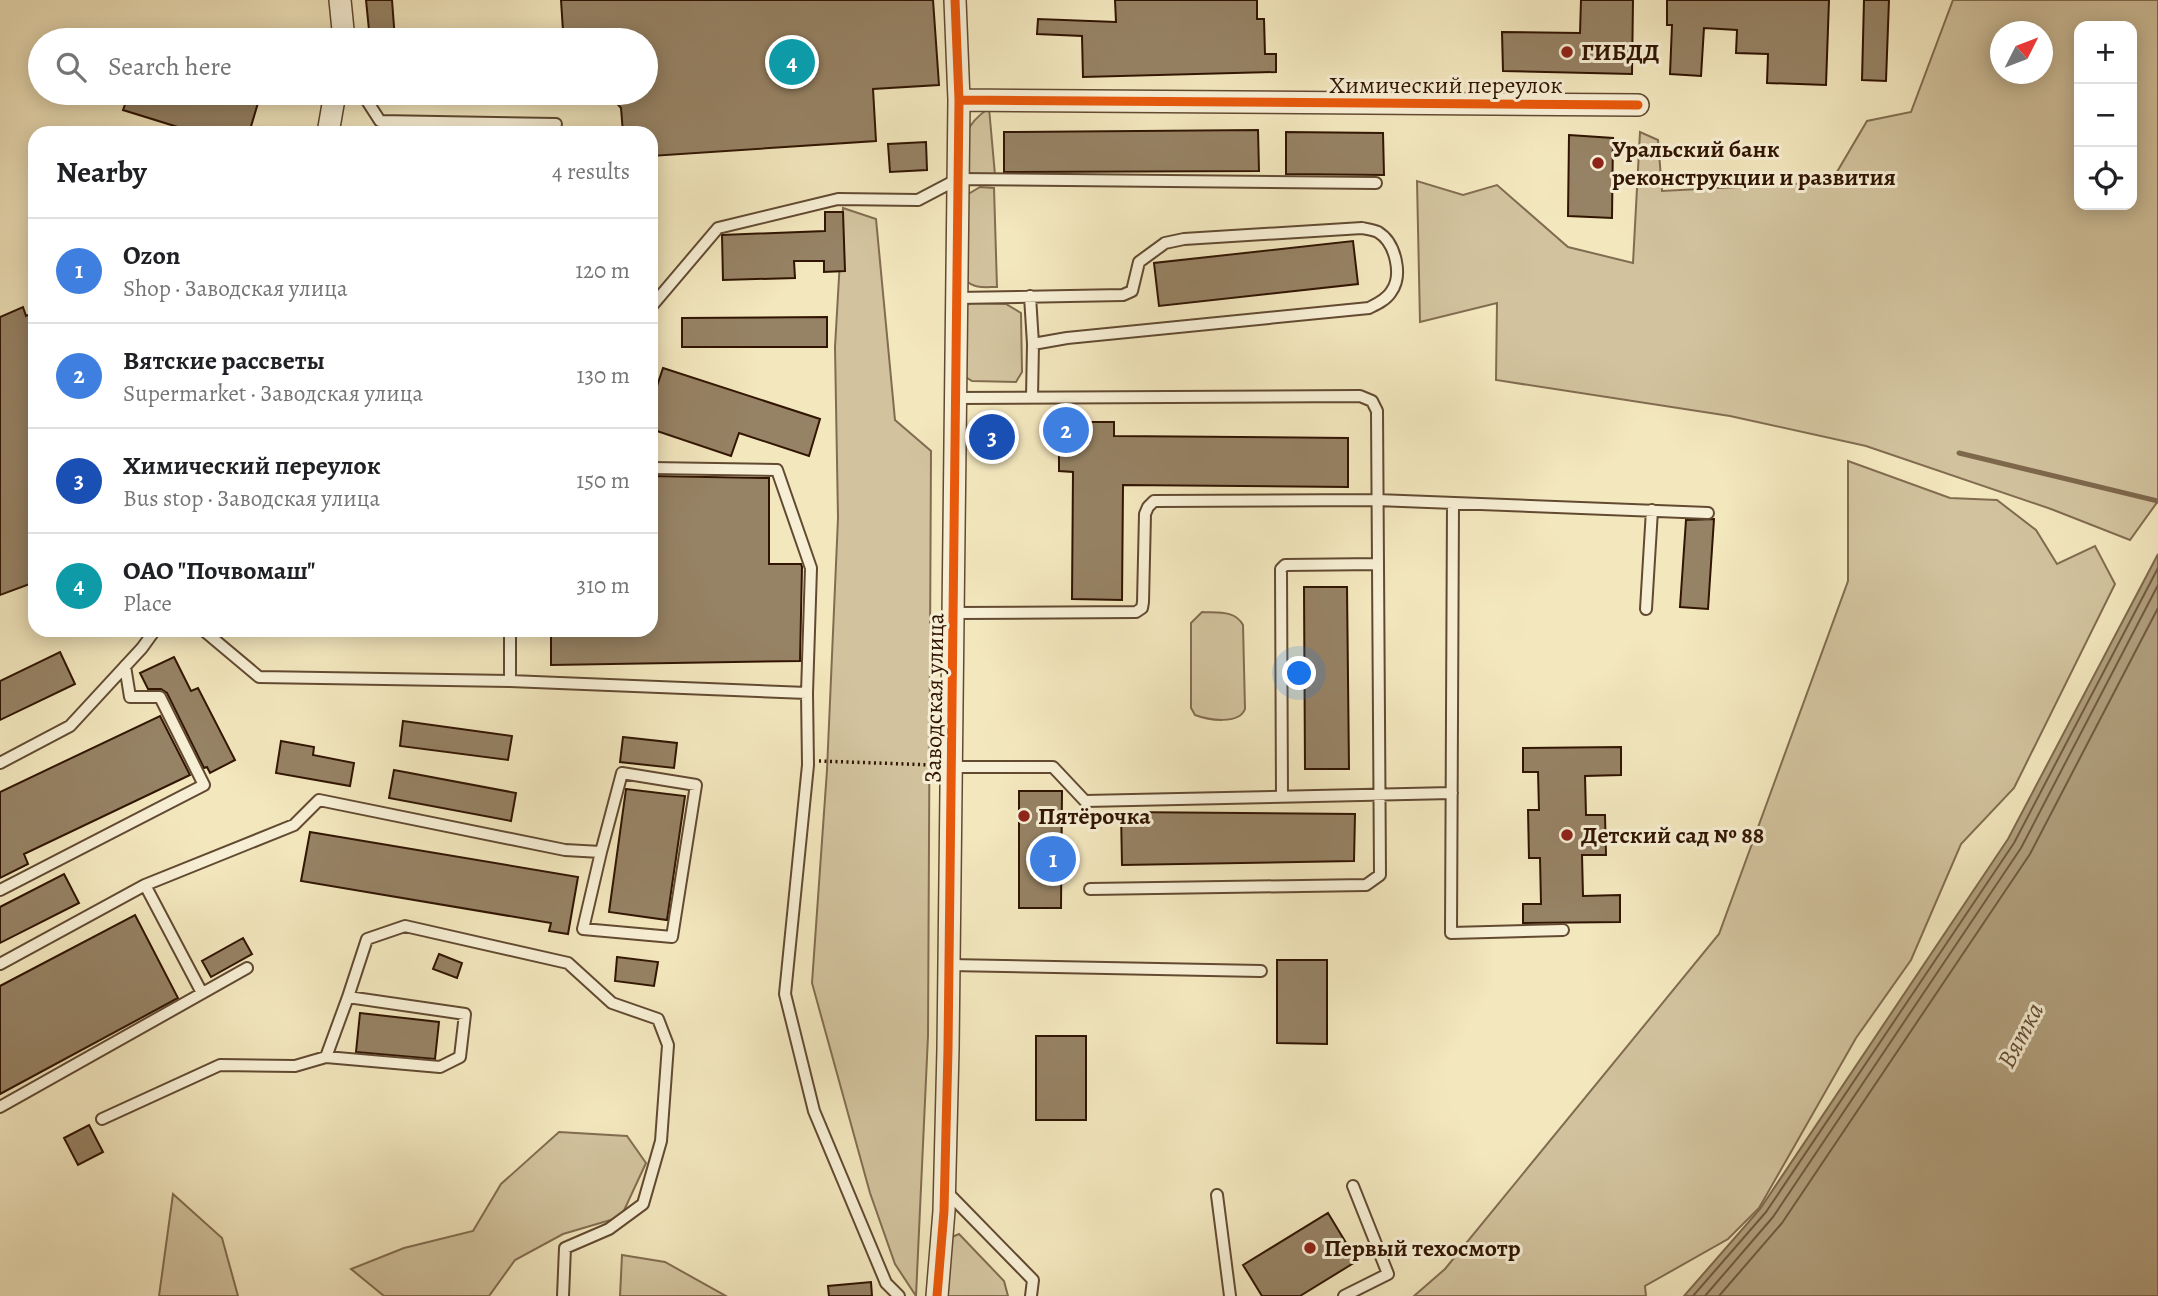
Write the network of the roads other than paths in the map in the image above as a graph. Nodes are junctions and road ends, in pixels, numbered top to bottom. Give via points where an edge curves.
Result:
1 (340, 0) edge
2 (955, 0) edge
3 (343, 28) edge
4 (959, 100) junction
5 (333, 105) edge
6 (370, 105) edge
7 (1638, 105) dead end
8 (556, 124) dead end
9 (329, 126) edge
10 (958, 179) junction
11 (1376, 183) dead end
12 (1030, 296) junction
13 (957, 298) junction
14 (658, 299) edge
15 (1033, 344) junction
16 (1032, 397) junction
17 (956, 398) junction
18 (658, 468) edge
19 (1377, 500) junction
20 (1453, 503) junction
21 (1652, 510) junction
22 (1708, 513) dead end
23 (1378, 564) junction
24 (1646, 609) dead end
25 (954, 613) junction
26 (149, 637) edge
27 (211, 637) edge
28 (510, 637) edge
29 (125, 666) junction
30 (510, 681) junction
31 (807, 693) junction
32 (0, 763) edge
33 (946, 766) junction
34 (1452, 793) junction
35 (1282, 797) junction
36 (1379, 797) junction
37 (601, 852) junction
38 (145, 885) junction
39 (1090, 889) dead end
40 (0, 890) edge
41 (1563, 930) dead end
42 (0, 964) edge
43 (949, 965) junction
44 (247, 968) dead end
45 (1261, 971) dead end
46 (202, 993) junction
47 (348, 997) junction
48 (326, 1057) junction
49 (0, 1107) edge
50 (102, 1119) dead end
51 (1353, 1186) dead end
52 (944, 1190) junction
53 (1217, 1195) dead end
54 (564, 1296) edge
55 (899, 1296) edge
56 (937, 1296) edge
57 (1031, 1296) edge
58 (1230, 1296) edge
59 (1344, 1296) edge

1 - 3 street
2 - 4 street, Заводская улица
4 - 7 street, Химический переулок
4 - 10 street, Заводская улица
5 - 9 street
6 - 8 lane via 380,121
10 - 11 lane
10 - 13 street, Заводская улица
10 - 14 lane via 918,200 838,200 718,228
12 - 13 lane
12 - 15 lane
12 - 15 lane via 1123,295 1132,291 1139,262 1165,243 1184,239 1362,229 1377,231 1389,241 1395,256 1397,282 1388,297 1368,308
13 - 17 street, Заводская улица
15 - 16 lane
16 - 17 lane
16 - 19 lane via 1360,396 1372,401 1377,411
17 - 25 street, Заводская улица
18 - 31 lane via 777,470 811,568
19 - 20 lane
19 - 23 lane
19 - 25 lane via 1154,501 1145,514 1143,602 1136,612
20 - 21 lane
20 - 34 lane
21 - 22 lane
21 - 24 lane
23 - 35 lane via 1285,565 1281,569
23 - 36 lane
25 - 33 street, Заводская улица
26 - 29 lane
27 - 30 lane via 259,677
28 - 30 lane
29 - 32 lane via 70,726
29 - 40 lane via 130,697 160,697 204,785
30 - 31 lane
31 - 55 lane via 808,761 785,994 814,1111 886,1283
33 - 35 lane via 1054,767 1085,801
33 - 43 street, Заводская улица
34 - 36 lane
34 - 41 lane via 1451,933
35 - 36 lane
36 - 39 lane via 1380,875 1366,885
37 - 37 lane via 622,773 696,785 672,937 583,929
37 - 38 lane via 565,850 319,800 294,824
38 - 42 lane
38 - 46 lane
43 - 45 lane
43 - 52 street, Заводская улица
44 - 46 lane
46 - 49 lane
47 - 48 lane
47 - 48 lane via 465,1014 460,1057 440,1067
47 - 54 lane via 367,939 405,926 568,963 612,1003 658,1019 668,1045 661,1142 651,1181 643,1204 608,1229 565,1248
48 - 50 lane via 296,1066 220,1065
51 - 59 lane via 1388,1274
52 - 56 street, Заводская улица
52 - 57 lane via 1034,1280
53 - 58 lane

